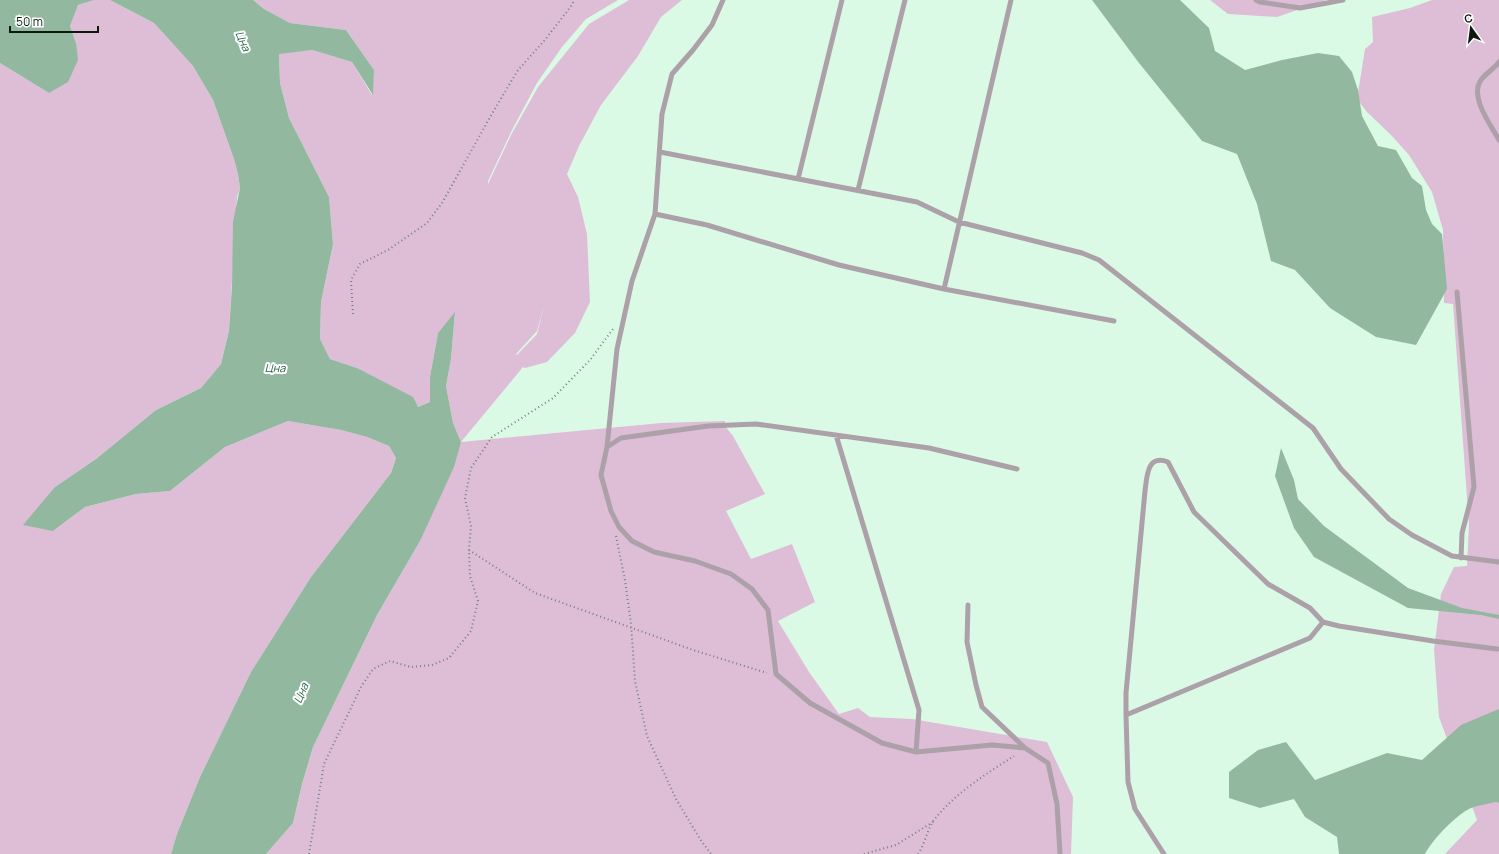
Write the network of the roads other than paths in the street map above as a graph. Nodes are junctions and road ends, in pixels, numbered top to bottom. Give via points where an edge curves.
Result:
1 (723, 0) edge
2 (842, 0) edge
3 (905, 0) edge
4 (1011, 0) edge
5 (1256, 0) edge
6 (1343, 0) edge
7 (1499, 62) edge
8 (1499, 140) edge
9 (660, 152) junction
10 (798, 179) junction
11 (858, 190) junction
12 (655, 214) junction
13 (959, 222) junction
14 (944, 289) junction
15 (1457, 292) dead end
16 (1114, 321) dead end
17 (836, 435) junction
18 (607, 447) junction
19 (1017, 469) dead end
20 (1461, 558) junction
21 (1499, 562) edge
22 (968, 605) dead end
23 (1323, 622) junction
24 (1497, 649) dead end
25 (1126, 715) junction
26 (1025, 748) junction
27 (916, 752) junction
28 (1060, 854) edge
29 (1164, 854) edge

1 - 9 lane via 712,25 672,74 662,114
2 - 10 lane
3 - 11 lane
4 - 13 lane
5 - 6 lane via 1300,8
7 - 8 lane via 1480,80 1478,99 1481,110
9 - 10 lane
9 - 12 lane
10 - 11 lane
11 - 13 lane via 917,202
12 - 14 lane via 707,225 839,265
12 - 18 lane via 632,281 617,349
13 - 14 lane
13 - 20 lane via 1082,253 1099,260 1313,428 1341,469 1389,519 1412,536
14 - 16 lane
15 - 20 lane via 1474,487 1462,533
17 - 18 lane via 756,424 708,426 621,438
17 - 19 lane via 929,448
17 - 27 lane via 919,710
18 - 27 lane via 601,474 611,511 619,527 632,541 654,552 695,561 731,574 752,589 768,610 776,674 810,703 882,743
20 - 21 lane
22 - 26 lane via 967,642 982,707
23 - 24 lane
23 - 25 lane via 1310,638
23 - 25 lane via 1310,608 1268,584 1194,512 1168,462 1154,462 1148,469 1145,491
25 - 29 lane via 1128,782 1135,810
26 - 27 lane via 992,745
26 - 28 lane via 1048,763 1057,804

